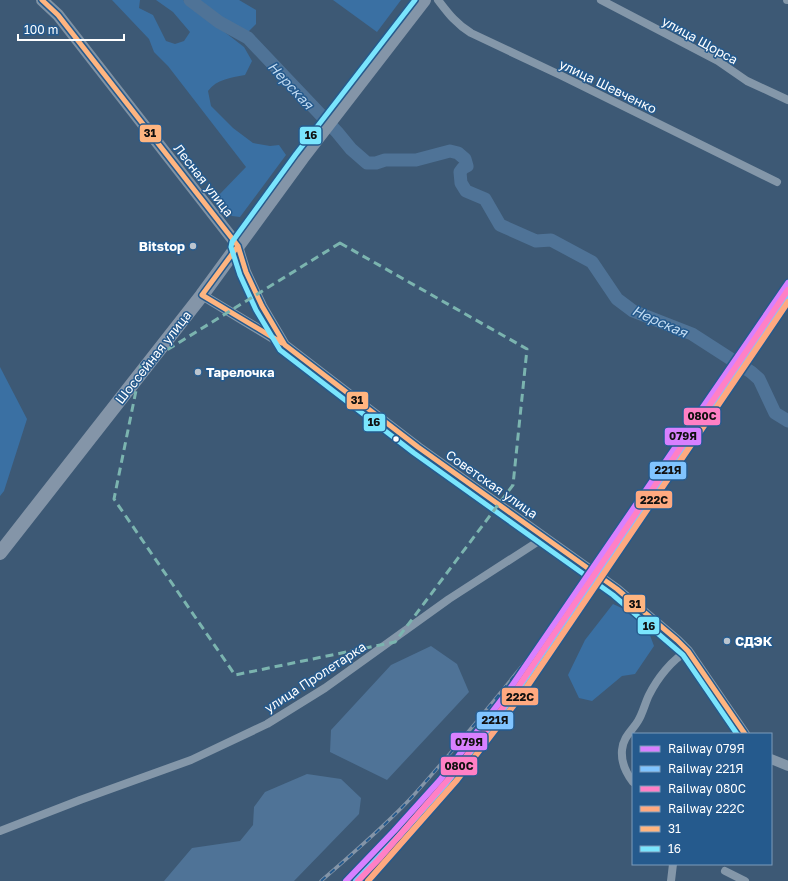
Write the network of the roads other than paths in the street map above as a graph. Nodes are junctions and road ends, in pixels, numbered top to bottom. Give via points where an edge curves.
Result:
1 (42, 0) edge
2 (424, 0) edge
3 (438, 0) edge
4 (601, 0) edge
5 (788, 100) edge
6 (777, 182) dead end
7 (238, 246) junction
8 (202, 295) junction
9 (285, 345) junction
10 (545, 537) junction
11 (0, 553) edge
12 (688, 651) junction
13 (744, 733) edge
14 (772, 759) edge
15 (788, 766) edge
16 (632, 781) edge
17 (0, 831) edge
18 (673, 865) edge
19 (725, 871) dead end
20 (671, 881) edge
21 (745, 881) edge

1 - 7 main road, Лесная улица via 58,15
2 - 7 highway, Шоссейная улица via 350,94
3 - 6 street, улица Шевченко via 453,20 471,33
4 - 5 street, улица Щорса via 718,61 747,81
7 - 8 highway, Шоссейная улица
7 - 9 street, Советская улица via 246,272 262,306
8 - 9 street
8 - 11 highway, Шоссейная улица
9 - 10 street, Советская улица via 418,447
10 - 12 street, Советская улица via 617,589
10 - 17 street, улица Пролетарка via 449,599 325,688 267,724 191,760
12 - 13 street, Советская улица
12 - 16 street via 671,664 661,677 625,740 622,759
14 - 15 street
18 - 20 street
19 - 21 street

